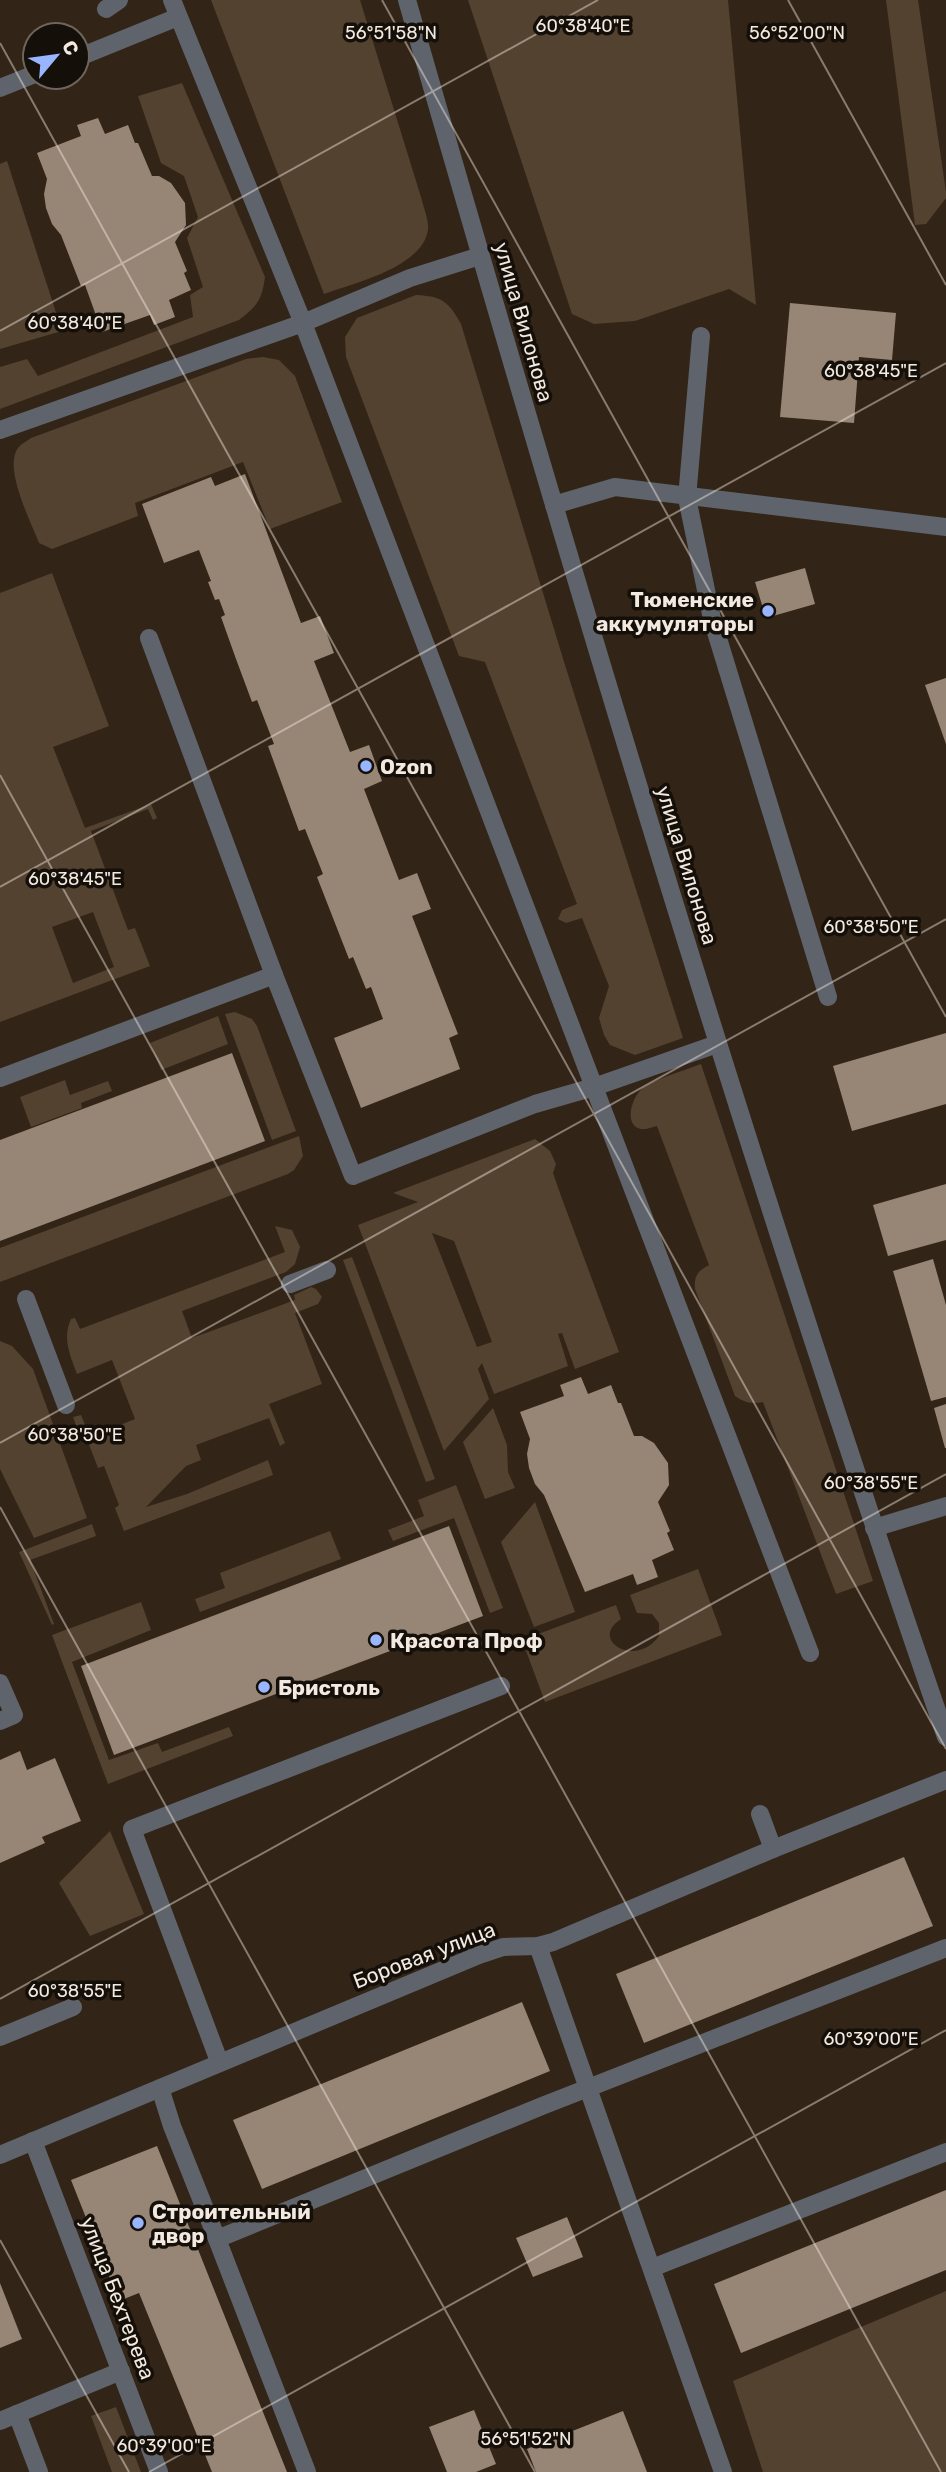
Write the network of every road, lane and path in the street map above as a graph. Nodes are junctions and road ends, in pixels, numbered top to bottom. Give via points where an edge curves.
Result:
1 (407, 0) edge
2 (175, 9) edge
3 (91, 51) edge
4 (21, 80) edge
5 (0, 88) edge
6 (480, 256) junction
7 (303, 323) junction
8 (701, 337) dead end
9 (0, 430) edge
10 (687, 498) junction
11 (554, 505) junction
12 (946, 527) edge
13 (149, 638) dead end
14 (274, 975) junction
15 (828, 997) dead end
16 (717, 1044) junction
17 (0, 1079) edge
18 (594, 1087) junction
19 (327, 1270) dead end
20 (290, 1284) dead end
21 (26, 1299) dead end
22 (65, 1405) dead end
23 (946, 1506) edge
24 (874, 1528) junction
25 (810, 1653) dead end
26 (0, 1683) edge
27 (501, 1686) dead end
28 (0, 1721) edge
29 (946, 1737) edge
30 (946, 1780) edge
31 (760, 1814) dead end
32 (773, 1849) junction
33 (538, 1946) junction
34 (946, 1948) edge
35 (73, 2007) dead end
36 (0, 2037) edge
37 (219, 2062) junction
38 (160, 2088) junction
39 (589, 2088) junction
40 (33, 2141) junction
41 (946, 2152) edge
42 (0, 2155) edge
43 (217, 2239) junction
44 (652, 2268) junction
45 (121, 2371) junction
46 (8, 2418) edge
47 (39, 2472) edge
48 (159, 2472) edge
49 (307, 2472) edge
50 (723, 2472) edge

1 - 6 street, улица Вилонова
2 - 3 street
2 - 7 street
4 - 5 street
6 - 7 street via 410,278
6 - 11 street, улица Вилонова
7 - 9 street
7 - 18 street
8 - 10 street
10 - 11 street via 615,487
10 - 12 street
10 - 15 street via 712,619
11 - 16 street, улица Вилонова
13 - 14 street
14 - 17 street
14 - 18 street via 352,1176 535,1104
16 - 18 street
16 - 24 street, улица Вилонова
18 - 25 street
19 - 20 street
21 - 22 street
23 - 24 street
24 - 29 street, улица Вилонова
26 - 28 street via 14,1715
27 - 37 street via 132,1829
30 - 32 street, Боровая улица
31 - 32 street
32 - 33 street, Боровая улица
33 - 37 street, Боровая улица via 503,1947 479,1955
33 - 39 street
34 - 39 street
35 - 36 street
37 - 38 street, Боровая улица
38 - 40 street, Боровая улица
38 - 43 street
39 - 43 street
39 - 44 street
40 - 42 street, Боровая улица
40 - 45 street, улица Бехтерева
41 - 44 street
43 - 49 street
44 - 50 street
45 - 46 street
45 - 48 street, улица Бехтерева
46 - 47 street

